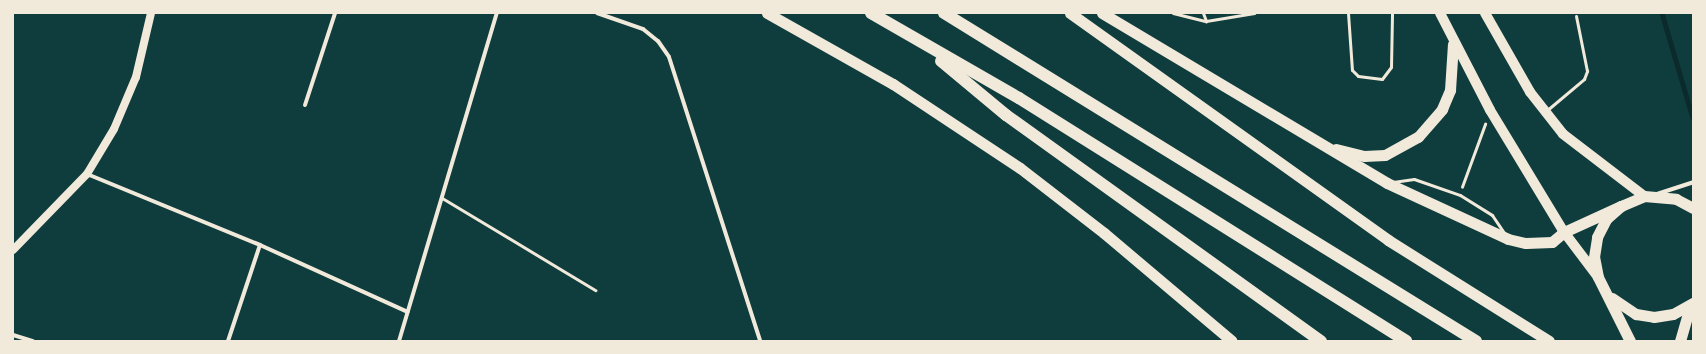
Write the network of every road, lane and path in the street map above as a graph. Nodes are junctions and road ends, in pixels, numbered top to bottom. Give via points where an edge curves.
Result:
1 (151, 13) edge
2 (335, 13) edge
3 (497, 13) edge
4 (597, 13) edge
5 (767, 13) edge
6 (871, 13) edge
7 (944, 13) edge
8 (1070, 13) edge
9 (1102, 13) edge
10 (1173, 13) edge
11 (1203, 13) edge
12 (1254, 13) edge
13 (1348, 13) edge
14 (1397, 13) edge
15 (1440, 13) edge
16 (1485, 13) edge
17 (1392, 14) edge
18 (1576, 16) dead end
19 (1206, 21) junction
20 (915, 40) junction
21 (1453, 44) junction
22 (305, 105) dead end
23 (1490, 110) junction
24 (1545, 112) junction
25 (1323, 146) junction
26 (87, 174) junction
27 (1693, 182) edge
28 (1387, 183) junction
29 (1460, 195) junction
30 (1650, 195) junction
31 (442, 198) junction
32 (1621, 206) junction
33 (1693, 208) edge
34 (1564, 232) junction
35 (1508, 239) junction
36 (260, 245) junction
37 (13, 250) edge
38 (1598, 276) junction
39 (595, 290) dead end
40 (1606, 292) junction
41 (1692, 304) edge
42 (408, 312) junction
43 (13, 335) edge
44 (33, 341) edge
45 (228, 341) edge
46 (399, 341) edge
47 (760, 341) edge
48 (1232, 341) edge
49 (1321, 341) edge
50 (1406, 341) edge
51 (1476, 341) edge
52 (1549, 341) edge
53 (1630, 341) edge
54 (1680, 341) edge

1 - 26 main road via 136,77 114,129
2 - 22 street
3 - 31 street
4 - 47 street via 643,29 658,41 669,57
5 - 48 highway via 894,84 1020,168 1104,233
6 - 20 highway
7 - 51 highway
8 - 52 highway via 1388,240
9 - 25 highway
10 - 19 lane
11 - 19 lane
12 - 19 lane
13 - 17 lane via 1352,70 1358,76 1382,79 1392,67
14 - 17 lane
15 - 21 main road
16 - 24 main road
18 - 24 lane via 1587,71 1584,79
20 - 49 highway via 1006,114
20 - 50 highway via 1019,98
21 - 23 main road
21 - 25 highway via 1450,90 1442,109 1418,137 1385,155 1364,156
23 - 29 path
23 - 34 main road
24 - 30 main road via 1579,150
25 - 28 highway
26 - 36 street
26 - 37 main road
27 - 30 street
28 - 29 lane via 1414,179
28 - 35 highway
29 - 35 lane via 1492,215
30 - 32 highway
30 - 33 highway via 1676,199
31 - 39 lane
31 - 42 street
32 - 34 highway
32 - 38 highway via 1606,220 1597,237 1594,257
34 - 35 highway via 1552,242 1538,244
34 - 38 main road
36 - 42 street
36 - 45 street
38 - 40 highway
40 - 41 highway via 1619,305 1648,316 1673,314
40 - 53 highway
41 - 54 highway
42 - 46 street
43 - 44 street

